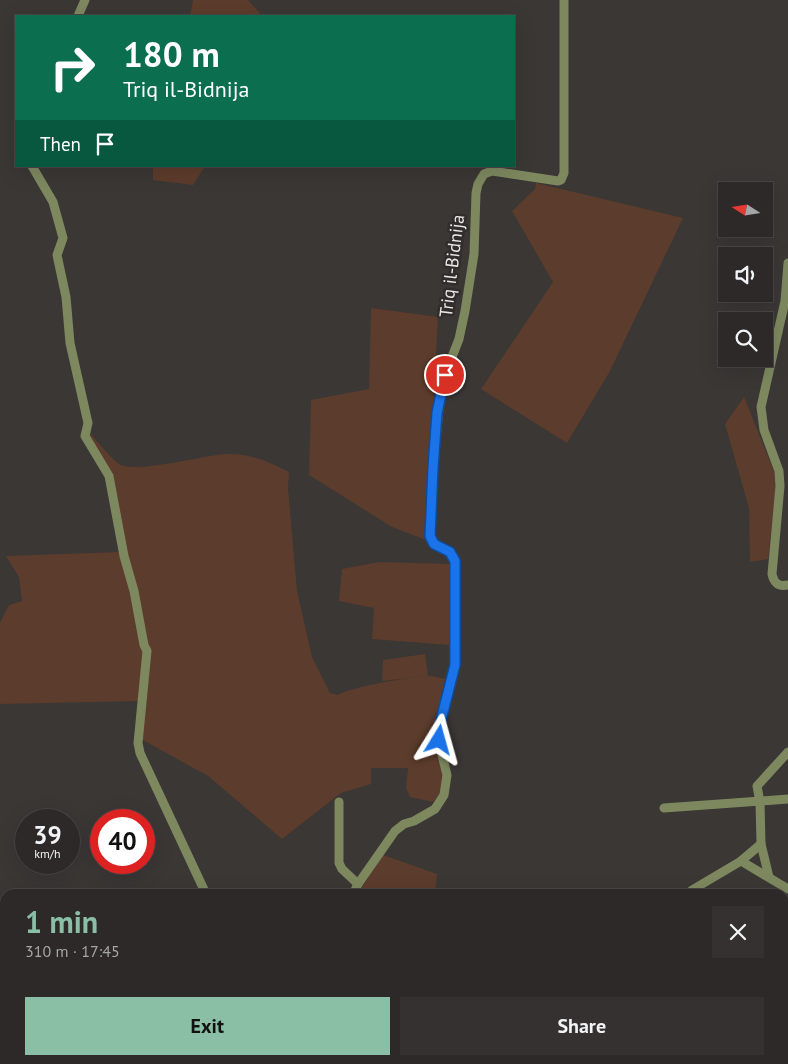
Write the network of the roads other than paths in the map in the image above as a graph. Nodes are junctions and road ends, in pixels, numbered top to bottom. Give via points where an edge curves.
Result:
1 (85, 0) edge
2 (564, 0) edge
3 (78, 15) edge
4 (33, 167) edge
5 (788, 263) edge
6 (787, 588) edge
7 (788, 752) edge
8 (788, 799) edge
9 (339, 802) dead end
10 (760, 802) junction
11 (664, 808) dead end
12 (761, 844) junction
13 (741, 861) junction
14 (769, 877) junction
15 (358, 884) junction
16 (204, 889) edge
17 (356, 889) edge
18 (694, 889) edge
19 (788, 889) edge

1 - 3 street
2 - 15 street, Triq il-Bidnija via 563,177 558,181 492,171 480,178 466,311 445,375 437,413 430,536 434,544 452,554 456,576 455,665 439,732 447,775 446,787 435,809 395,831
4 - 16 street via 53,202 63,238 57,255 66,296 70,343 88,423 85,436 109,476 147,651 138,744
5 - 6 street via 785,301 762,398 761,416 779,471 772,574 774,582
7 - 10 street via 757,786
8 - 10 street
9 - 15 street via 339,863
10 - 11 street
10 - 12 street
12 - 13 street
12 - 14 street
13 - 14 street
13 - 18 street
14 - 19 street
15 - 17 street, Triq il-Bidnija

